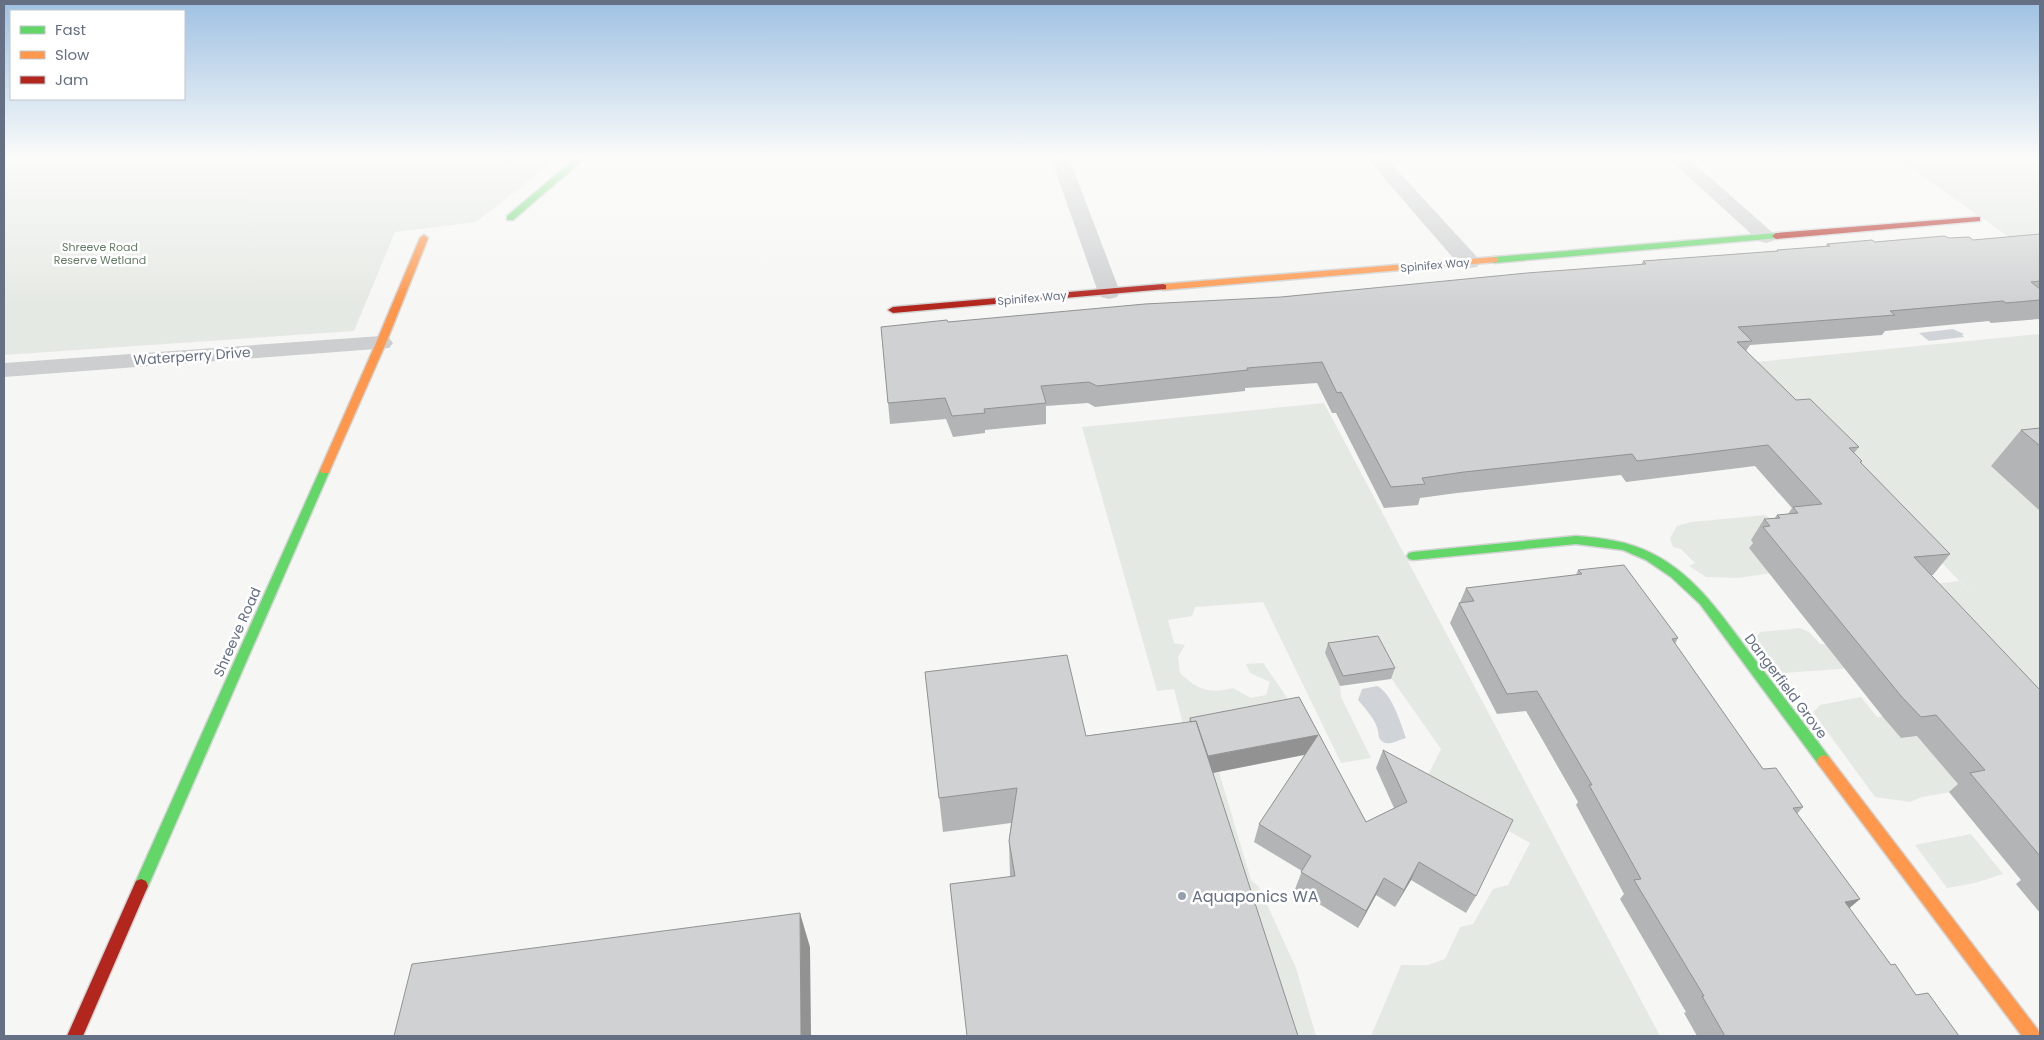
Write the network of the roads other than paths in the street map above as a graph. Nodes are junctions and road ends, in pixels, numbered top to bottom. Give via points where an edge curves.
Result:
1 (524, 207) edge
2 (1078, 207) edge
3 (1419, 207) edge
4 (1732, 207) edge
5 (510, 218) dead end
6 (1977, 219) dead end
7 (1766, 237) junction
8 (424, 238) dead end
9 (1469, 262) junction
10 (1109, 292) junction
11 (893, 310) dead end
12 (381, 343) junction
13 (4, 370) edge
14 (1413, 556) dead end
15 (75, 1036) edge
16 (2032, 1036) edge

1 - 5 street
2 - 10 street
3 - 9 street
4 - 7 street
6 - 7 street, Spinifex Way
7 - 9 street, Spinifex Way
8 - 12 street, Shreeve Road
9 - 10 street, Spinifex Way
10 - 11 street, Spinifex Way
12 - 13 street, Waterperry Drive
12 - 15 street, Shreeve Road
14 - 16 street, Dangerfield Grove via 1572,539 1607,542 1642,552 1664,565 1704,601

